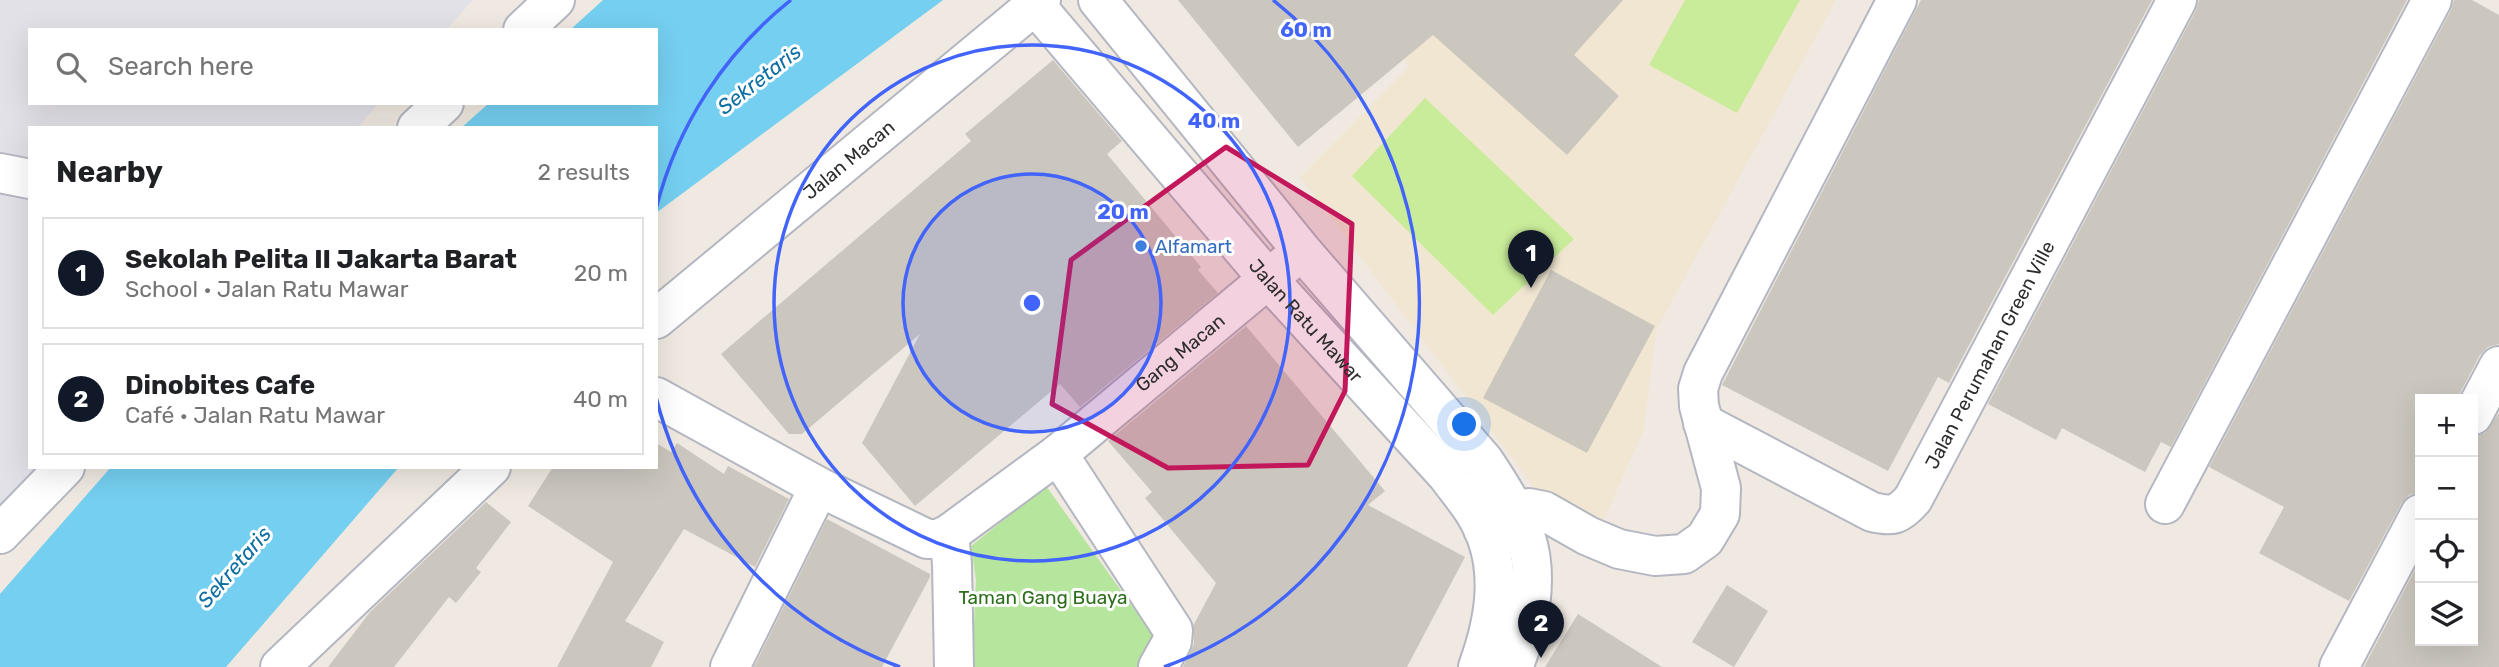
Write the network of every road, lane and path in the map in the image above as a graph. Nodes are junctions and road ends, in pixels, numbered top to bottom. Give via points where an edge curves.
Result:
1 (555, 0) edge
2 (1098, 0) edge
3 (1897, 0) edge
4 (2177, 0) edge
5 (2432, 0) edge
6 (1038, 2) edge
7 (525, 28) edge
8 (442, 105) edge
9 (419, 126) edge
10 (0, 173) edge
11 (28, 179) edge
12 (1302, 251) junction
13 (1268, 279) junction
14 (658, 316) edge
15 (2499, 366) edge
16 (658, 398) edge
17 (2478, 406) edge
18 (1703, 423) junction
19 (1058, 454) junction
20 (63, 469) edge
21 (489, 469) edge
22 (819, 486) junction
23 (2165, 503) dead end
24 (2417, 520) edge
25 (1499, 521) junction
26 (0, 534) edge
27 (949, 534) junction
28 (280, 667) edge
29 (730, 667) edge
30 (954, 667) edge
31 (1158, 667) edge
32 (1478, 667) edge
33 (1513, 667) edge
34 (2339, 667) edge

1 - 7 street
2 - 12 street, Jalan Ratu Mawar
3 - 18 street via 1703,373 1698,389
4 - 18 street, Jalan Perumahan Green Ville via 1913,499 1902,512 1887,516 1872,512
5 - 23 street
6 - 13 street, Jalan Ratu Mawar
6 - 14 street, Jalan Macan
8 - 9 street
10 - 11 street
12 - 13 street, Gang Macan
12 - 25 street, Jalan Ratu Mawar via 1484,461
13 - 19 street, Gang Macan
13 - 25 street, Jalan Ratu Mawar via 1447,475 1473,510
15 - 17 street
16 - 22 street
18 - 25 street via 1721,488 1720,514 1704,539 1684,554 1655,556 1619,549 1529,508
19 - 27 street, Gang Macan
19 - 31 street via 1173,630 1172,642
20 - 26 street
21 - 28 street
22 - 27 street via 927,539
22 - 29 street
24 - 34 street
25 - 32 street, Jalan Ratu Mawar via 1490,635
25 - 33 street, Jalan Ratu Mawar via 1527,540 1531,564 1530,607
27 - 30 street

